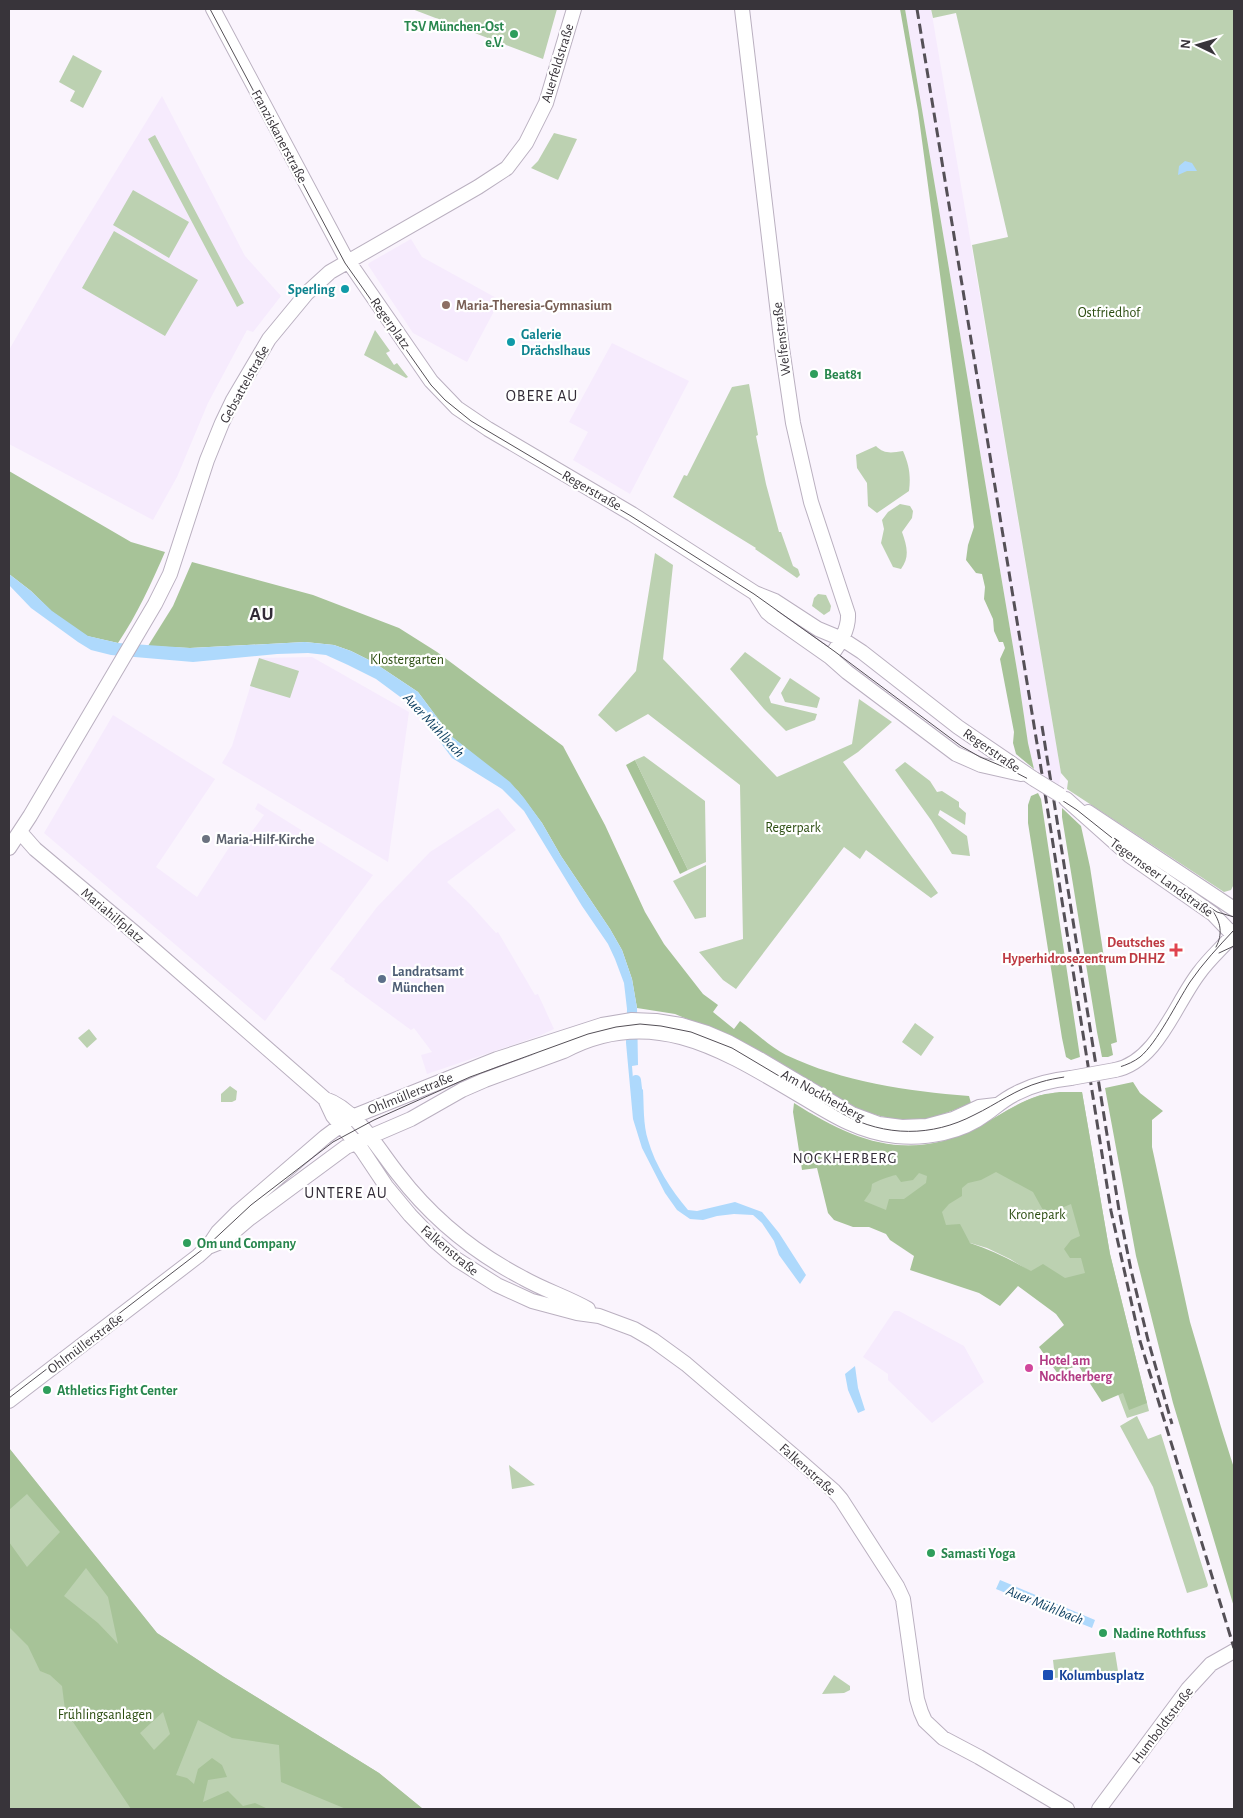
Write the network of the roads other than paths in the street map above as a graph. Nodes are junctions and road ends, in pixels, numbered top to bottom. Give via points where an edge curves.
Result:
1 (213, 9) edge
2 (574, 9) edge
3 (742, 9) edge
4 (507, 168) joint
5 (348, 262) junction
6 (433, 384) joint
7 (755, 593) junction
8 (842, 639) junction
9 (830, 658) junction
10 (1030, 777) junction
11 (1063, 797) junction
12 (20, 832) junction
13 (9, 848) edge
14 (1234, 909) edge
15 (1234, 934) edge
16 (656, 1021) joint
17 (666, 1033) joint
18 (996, 1105) junction
19 (347, 1121) junction
20 (370, 1137) junction
21 (356, 1143) junction
22 (208, 1247) junction
23 (599, 1316) junction
24 (9, 1401) edge
25 (1234, 1651) edge
26 (1067, 1809) edge
27 (1099, 1809) edge

1 - 5 main road, Franziskanerstraße
2 - 4 main road, Auerfeldstraße via 546,104 526,143
3 - 8 main road, Welfenstraße via 786,385 811,502 848,614
4 - 5 main road, Gebsattelstraße
5 - 6 main road, Regerplatz
5 - 12 main road, Gebsattelstraße via 330,272 307,293 274,333 251,368 218,432 170,574 145,623
6 - 7 main road, Regerstraße via 457,408 488,430 632,514
7 - 8 main road, Regerstraße
7 - 9 main road, Regerstraße via 767,612
8 - 9 main road, Welfenstraße
8 - 10 main road, Regerstraße
9 - 10 main road, Regerstraße via 956,754 981,765
10 - 11 main road, Tegernseer Landstraße, bridge
11 - 14 main road, Tegernseer Landstraße
11 - 15 main road, Tegernseer Landstraße via 1130,856 1210,912
12 - 13 main road
12 - 19 main road, Mariahilfplatz via 35,849 325,1099 333,1116
15 - 18 main road, Am Nockherberg, bridge via 1199,973 1150,1049 1131,1065 1030,1087
16 - 18 main road, Am Nockherberg via 686,1026 728,1042 845,1111 879,1124 927,1126 954,1120 979,1107
16 - 19 main road, Ohlmüllerstraße via 632,1020 609,1024 561,1038 497,1059
17 - 18 main road, Am Nockherberg via 723,1052 837,1117 877,1133 911,1137 947,1132 979,1119
17 - 20 main road, Ohlmüllerstraße via 628,1031 576,1045 478,1083
19 - 20 main road, Mariahilfplatz
19 - 21 main road, Falkenstraße
19 - 22 main road, Ohlmüllerstraße via 238,1212
20 - 21 main road, Ohlmüllerstraße
20 - 23 main road, Falkenstraße via 424,1203 468,1243 522,1278
21 - 22 main road, Ohlmüllerstraße via 322,1164 223,1241
21 - 23 main road, Falkenstraße via 410,1215 456,1259 496,1285 532,1301
22 - 24 main road, Ohlmüllerstraße
23 - 26 main road, Falkenstraße via 634,1330 671,1352 837,1495 903,1599 917,1696 926,1721 943,1738
25 - 27 main road, Humboldtstraße via 1211,1664 1188,1689

